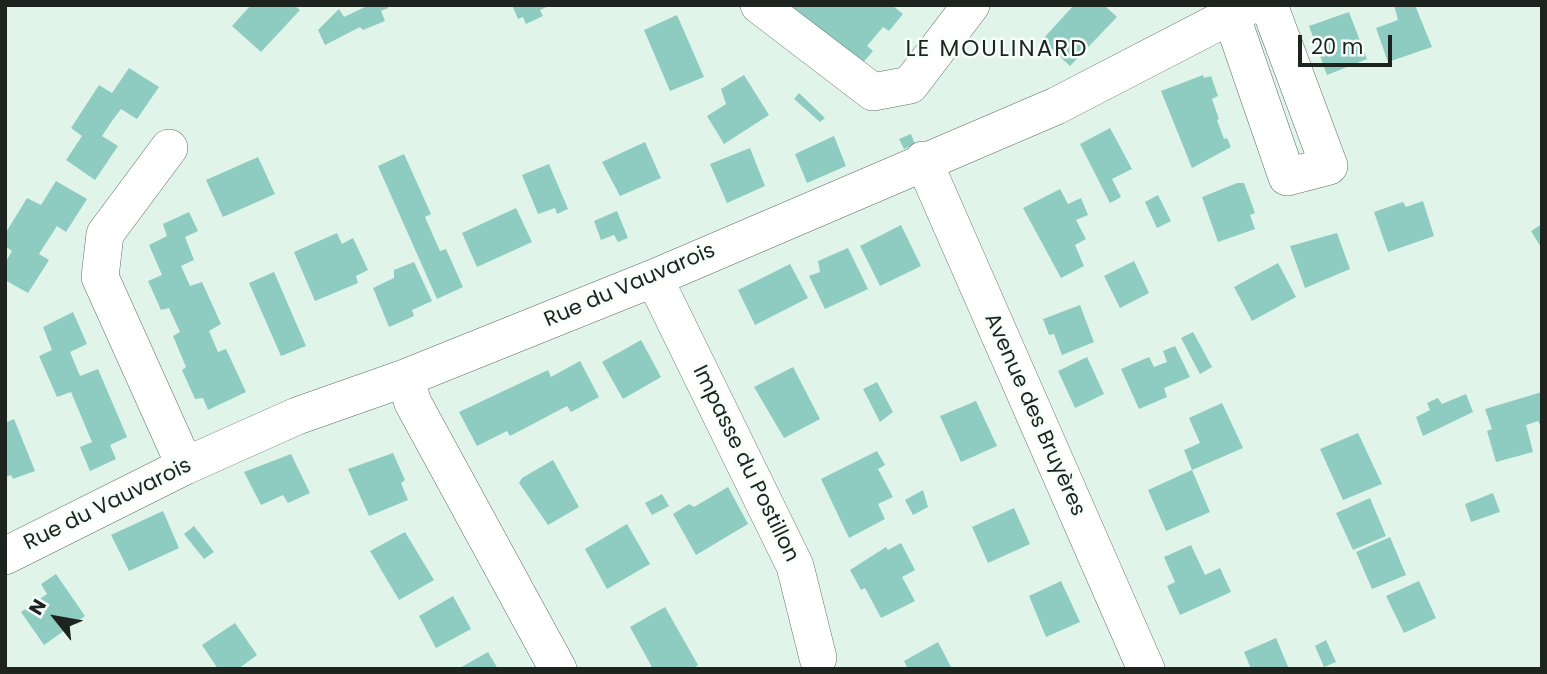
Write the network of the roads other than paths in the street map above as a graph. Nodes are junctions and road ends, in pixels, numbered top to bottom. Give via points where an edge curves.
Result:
1 (759, 5) edge
2 (971, 5) edge
3 (1269, 5) edge
4 (1241, 10) edge
5 (169, 148) dead end
6 (923, 160) junction
7 (654, 278) junction
8 (405, 378) junction
9 (186, 466) junction
10 (5, 556) edge
11 (818, 658) dead end
12 (558, 669) edge
13 (1146, 669) edge

1 - 2 street via 873,92 910,85
3 - 4 street via 1329,166 1287,177
4 - 6 street, Rue du Vauvarois via 1056,106
5 - 9 street via 105,234 100,277
6 - 7 street, Rue du Vauvarois
6 - 13 street, Avenue des Bruyères
7 - 8 street, Rue du Vauvarois
7 - 11 street, Impasse du Postillon via 796,566
8 - 9 street, Rue du Vauvarois via 297,416
8 - 12 street via 413,403
9 - 10 street, Rue du Vauvarois

